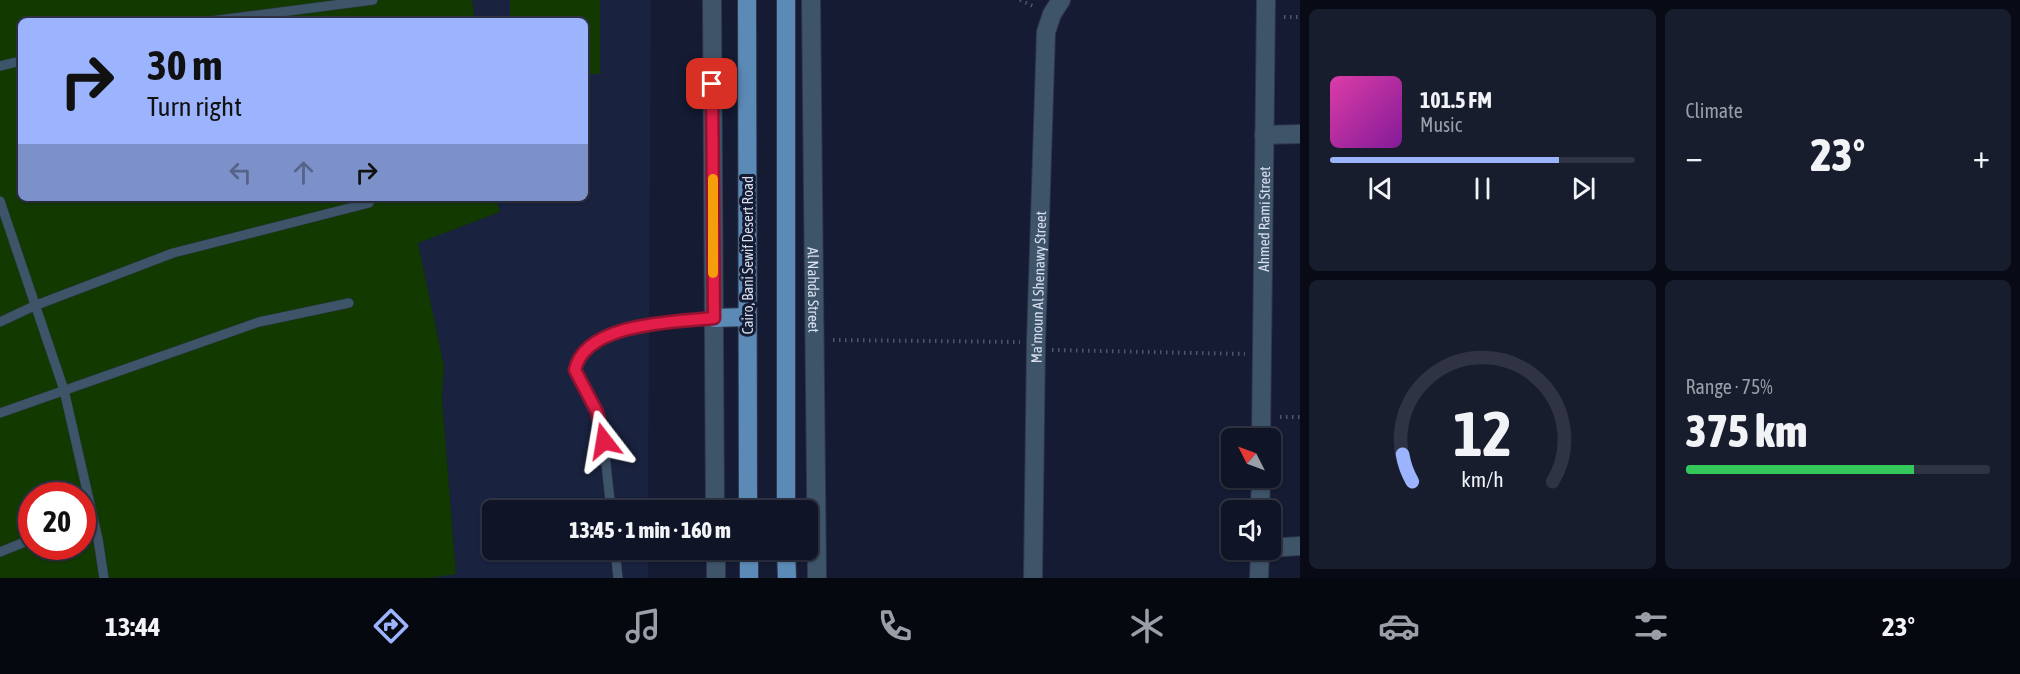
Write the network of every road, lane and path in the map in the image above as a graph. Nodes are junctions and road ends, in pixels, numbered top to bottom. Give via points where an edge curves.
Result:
1 (374, 0) edge
2 (712, 0) edge
3 (747, 0) edge
4 (786, 0) edge
5 (811, 0) edge
6 (1061, 0) edge
7 (1266, 0) edge
8 (235, 18) edge
9 (18, 62) edge
10 (0, 66) edge
11 (1300, 134) edge
12 (1264, 135) junction
13 (0, 201) edge
14 (369, 203) dead end
15 (349, 303) dead end
16 (34, 306) junction
17 (747, 317) junction
18 (714, 318) junction
19 (0, 322) edge
20 (814, 340) junction
21 (1036, 346) junction
22 (1262, 354) junction
23 (64, 390) junction
24 (0, 413) edge
25 (1261, 428) edge
26 (81, 482) edge
27 (610, 500) edge
28 (715, 500) edge
29 (748, 500) edge
30 (786, 500) edge
31 (18, 545) edge
32 (1300, 546) edge
33 (1281, 547) edge
34 (96, 548) edge
35 (0, 552) edge
36 (616, 560) edge
37 (716, 560) edge
38 (749, 560) edge
39 (786, 560) edge
40 (1260, 560) edge
41 (104, 578) edge
42 (618, 578) edge
43 (716, 578) edge
44 (749, 578) edge
45 (787, 578) edge
46 (817, 578) edge
47 (1033, 578) edge
48 (1260, 578) edge

1 - 8 lane
2 - 18 street
3 - 17 main road, Cairo, Bani Sewif Desert Road
4 - 30 main road
5 - 20 street, Al Nahda Street
6 - 21 street, Ma'moun Al Shenawy Street via 1046,32
7 - 12 street, Ahmed Rami Street
9 - 10 lane
11 - 12 street
12 - 22 street, Ahmed Rami Street
13 - 16 lane
14 - 16 lane via 173,253
15 - 23 lane via 259,322
16 - 19 lane
16 - 23 lane
17 - 18 main road
17 - 29 main road, Cairo, Bani Sewif Desert Road
18 - 27 lane via 641,326 602,338 581,355 575,370 602,427
18 - 28 street
20 - 21 path
20 - 46 street, Al Nahda Street
21 - 22 path
21 - 47 street, Ma'moun Al Shenawy Street
22 - 25 street, Ahmed Rami Street
23 - 24 lane
23 - 26 lane
31 - 35 lane
32 - 33 street
34 - 41 lane
36 - 42 lane
37 - 43 street
38 - 44 main road
39 - 45 main road
40 - 48 street

